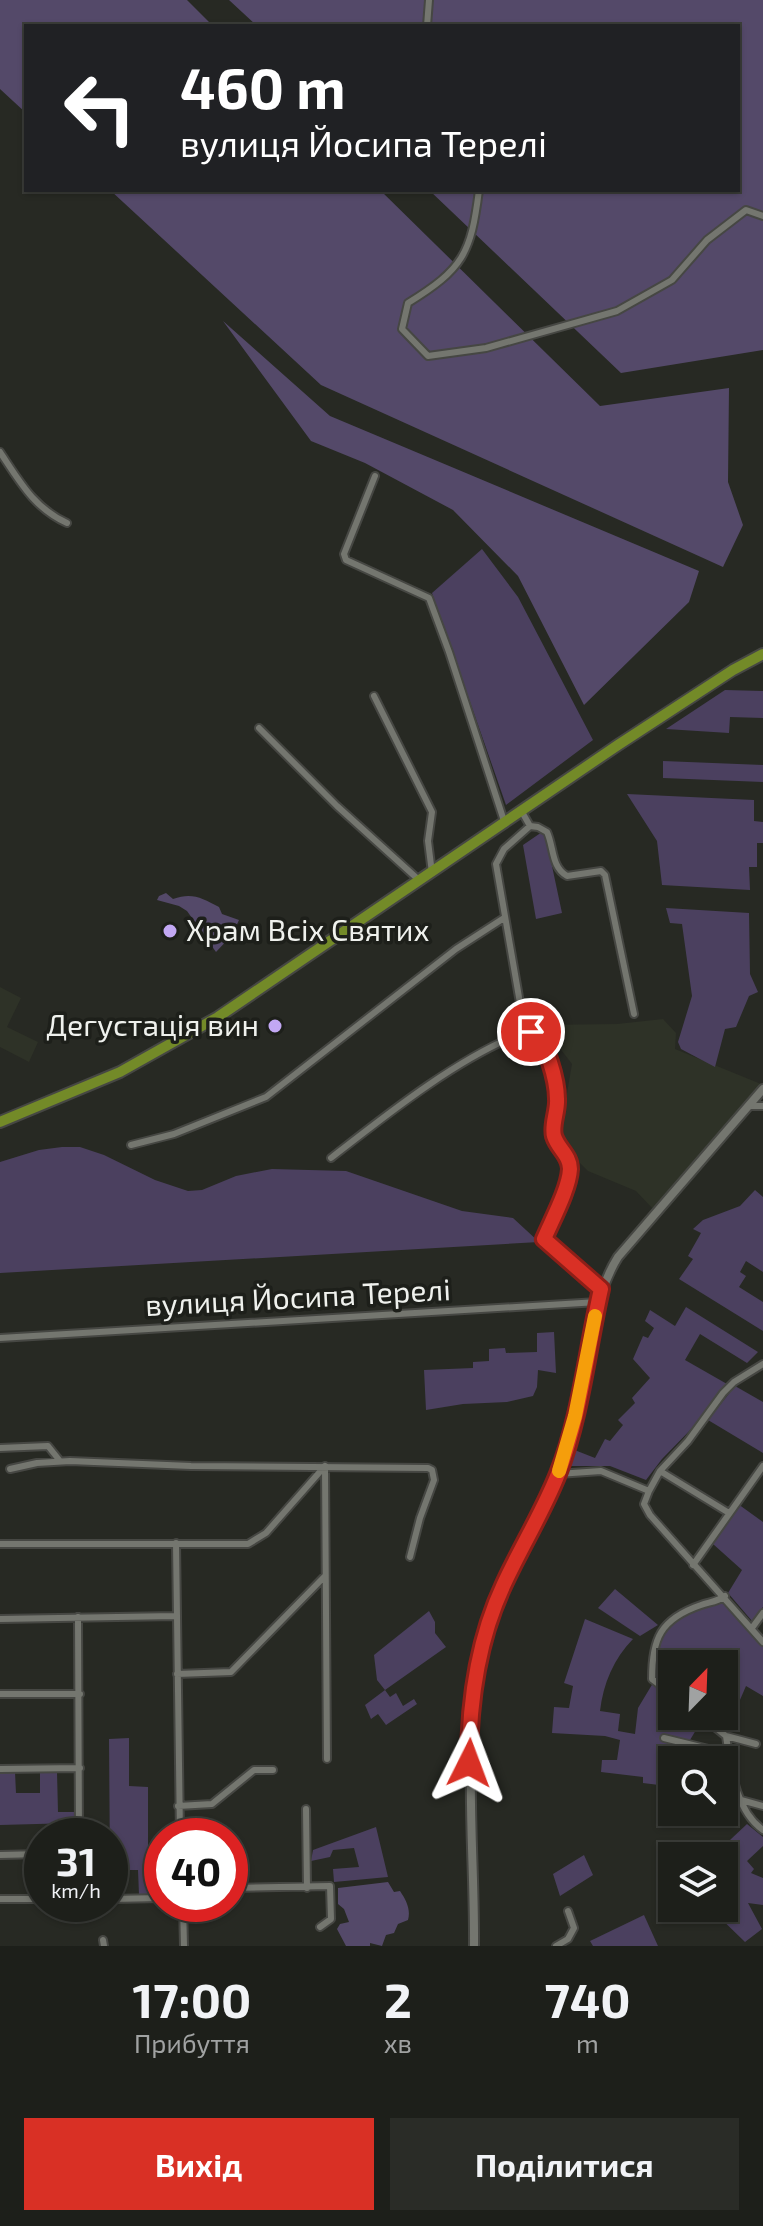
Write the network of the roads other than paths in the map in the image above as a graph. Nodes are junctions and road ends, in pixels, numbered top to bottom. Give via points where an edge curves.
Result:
1 (429, 0) edge
2 (427, 24) edge
3 (479, 192) edge
4 (763, 216) edge
5 (0, 452) edge
6 (375, 476) dead end
7 (67, 523) dead end
8 (763, 654) edge
9 (374, 696) dead end
10 (259, 728) dead end
11 (522, 812) junction
12 (505, 824) junction
13 (530, 826) junction
14 (432, 873) junction
15 (420, 881) junction
16 (504, 918) junction
17 (634, 1014) dead end
18 (525, 1032) junction
19 (763, 1089) edge
20 (748, 1106) junction
21 (763, 1106) edge
22 (0, 1122) edge
23 (131, 1145) dead end
24 (331, 1158) dead end
25 (601, 1289) junction
26 (598, 1302) junction
27 (0, 1338) edge
28 (763, 1364) edge
29 (0, 1448) edge
30 (58, 1458) junction
31 (325, 1466) junction
32 (763, 1466) edge
33 (10, 1469) dead end
34 (660, 1471) junction
35 (558, 1474) junction
36 (649, 1491) junction
37 (729, 1513) junction
38 (176, 1543) junction
39 (0, 1544) edge
40 (410, 1557) dead end
41 (693, 1565) junction
42 (325, 1576) junction
43 (725, 1596) junction
44 (763, 1613) edge
45 (176, 1616) junction
46 (78, 1617) junction
47 (0, 1619) edge
48 (752, 1628) junction
49 (763, 1642) edge
50 (177, 1674) junction
51 (658, 1684) edge
52 (0, 1694) edge
53 (80, 1694) junction
54 (718, 1730) edge
55 (726, 1736) junction
56 (664, 1738) dead end
57 (756, 1744) dead end
58 (696, 1746) edge
59 (728, 1746) edge
60 (327, 1759) dead end
61 (80, 1768) junction
62 (0, 1769) edge
63 (273, 1770) dead end
64 (738, 1788) edge
65 (741, 1800) junction
66 (178, 1806) junction
67 (763, 1806) edge
68 (306, 1809) dead end
69 (79, 1818) edge
70 (179, 1818) edge
71 (763, 1830) edge
72 (24, 1854) edge
73 (0, 1855) edge
74 (248, 1888) edge
75 (307, 1888) junction
76 (0, 1899) edge
77 (24, 1899) edge
78 (568, 1911) dead end
79 (183, 1922) edge
80 (320, 1927) dead end
81 (184, 1946) edge
82 (474, 1946) edge
83 (556, 1946) edge

1 - 2 street
3 - 4 street via 475,225 460,262 441,283 408,303 402,329 428,356 486,348 617,311 672,280 707,240 746,210
5 - 7 street via 46,513
6 - 12 street via 346,560 429,598
8 - 11 highway
9 - 14 street via 432,812
10 - 15 street
11 - 12 highway
11 - 13 street
12 - 14 highway
13 - 16 street via 498,858
13 - 17 street via 547,832 563,874 605,875
14 - 15 highway
15 - 22 highway via 183,1039 120,1072
16 - 18 street
16 - 23 street via 456,949 266,1097 174,1134
18 - 24 street via 464,1063
18 - 25 street via 537,1035 553,1074 554,1136 570,1166 544,1239
19 - 20 street
20 - 21 street
20 - 25 street via 618,1257
25 - 26 street
26 - 27 street, вулиця Йосипа Терелі
26 - 35 street
28 - 34 street via 734,1382
29 - 30 street via 48,1446
30 - 31 street via 151,1466
30 - 33 street
31 - 38 street via 256,1540
31 - 40 street via 432,1470 434,1480
31 - 42 street
32 - 37 street
34 - 36 street
34 - 37 street
35 - 36 street via 601,1471
35 - 82 street via 503,1585 477,1668 469,1745
36 - 41 street via 644,1504
37 - 41 street
38 - 39 street
38 - 45 street
41 - 43 street
42 - 50 street via 231,1672
42 - 60 street
43 - 48 street
43 - 51 street via 686,1612 656,1637 652,1679
44 - 48 street
45 - 46 street
45 - 50 street
46 - 47 street
46 - 53 street
48 - 49 street
50 - 66 street
52 - 53 street
53 - 61 street
54 - 55 street
55 - 57 street
55 - 59 street
56 - 58 street
61 - 62 street
61 - 69 street
63 - 66 street via 254,1770 212,1804
64 - 65 street
65 - 67 street
65 - 71 street via 751,1822
66 - 70 street
68 - 75 street
72 - 73 street
74 - 75 street
75 - 80 street via 330,1886 331,1919
76 - 77 street
78 - 83 street via 574,1928
79 - 81 street

